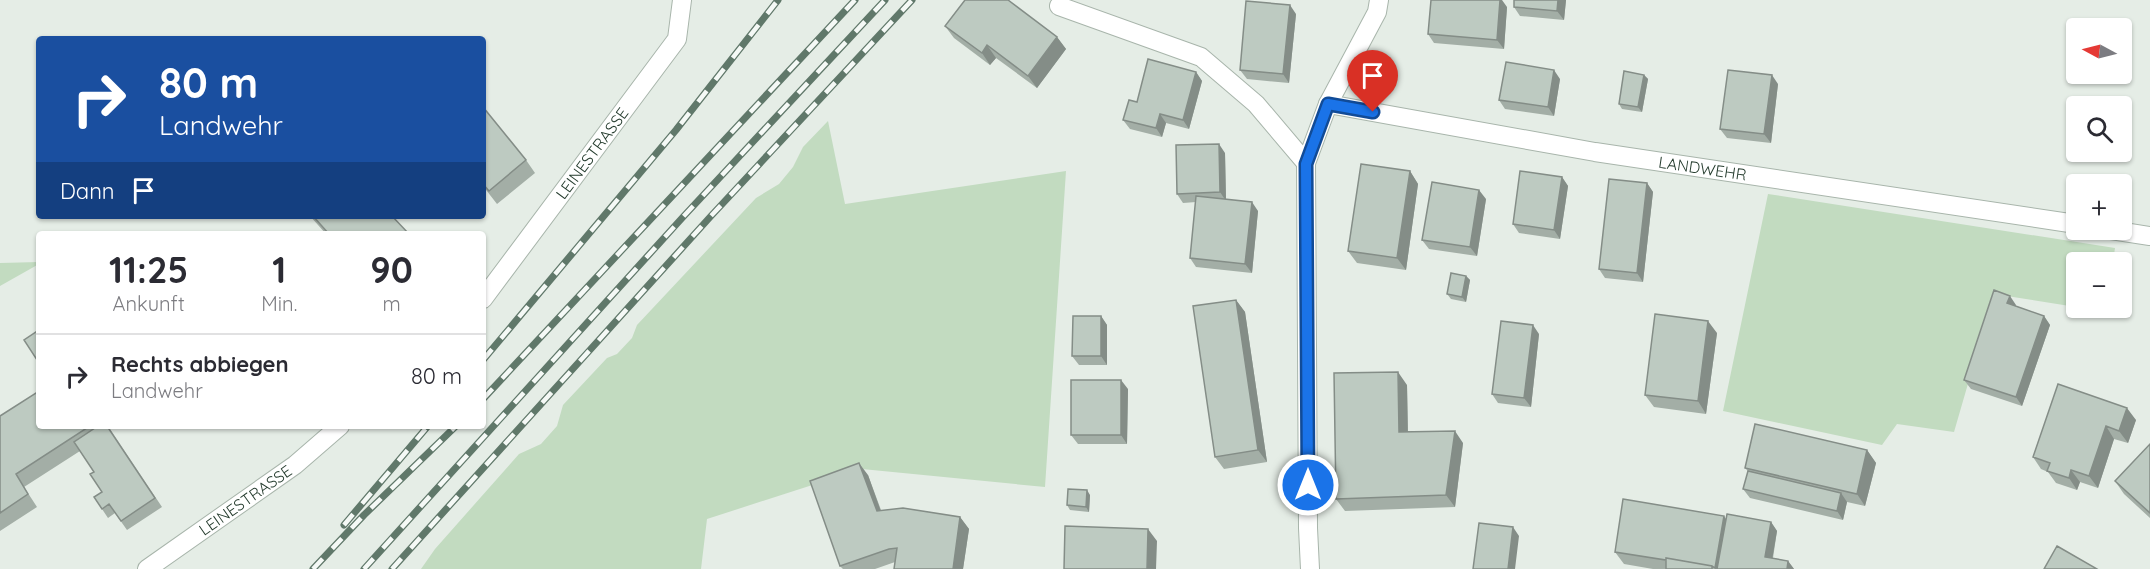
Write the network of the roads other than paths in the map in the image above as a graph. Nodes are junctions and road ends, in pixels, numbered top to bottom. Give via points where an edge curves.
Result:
1 (682, 0) edge
2 (1379, 0) edge
3 (1059, 6) dead end
4 (1328, 104) junction
5 (1306, 164) junction
6 (2066, 223) edge
7 (2132, 233) edge
8 (2150, 236) edge
9 (486, 295) edge
10 (337, 429) edge
11 (147, 569) edge
12 (1310, 569) edge

1 - 9 street, LEINESTRASSE via 677,39
2 - 4 street via 1377,12
3 - 5 street via 1201,57 1256,104
4 - 5 street
4 - 6 street, LANDWEHR via 1595,152
5 - 12 street
7 - 8 street
10 - 11 street, LEINESTRASSE via 295,465

